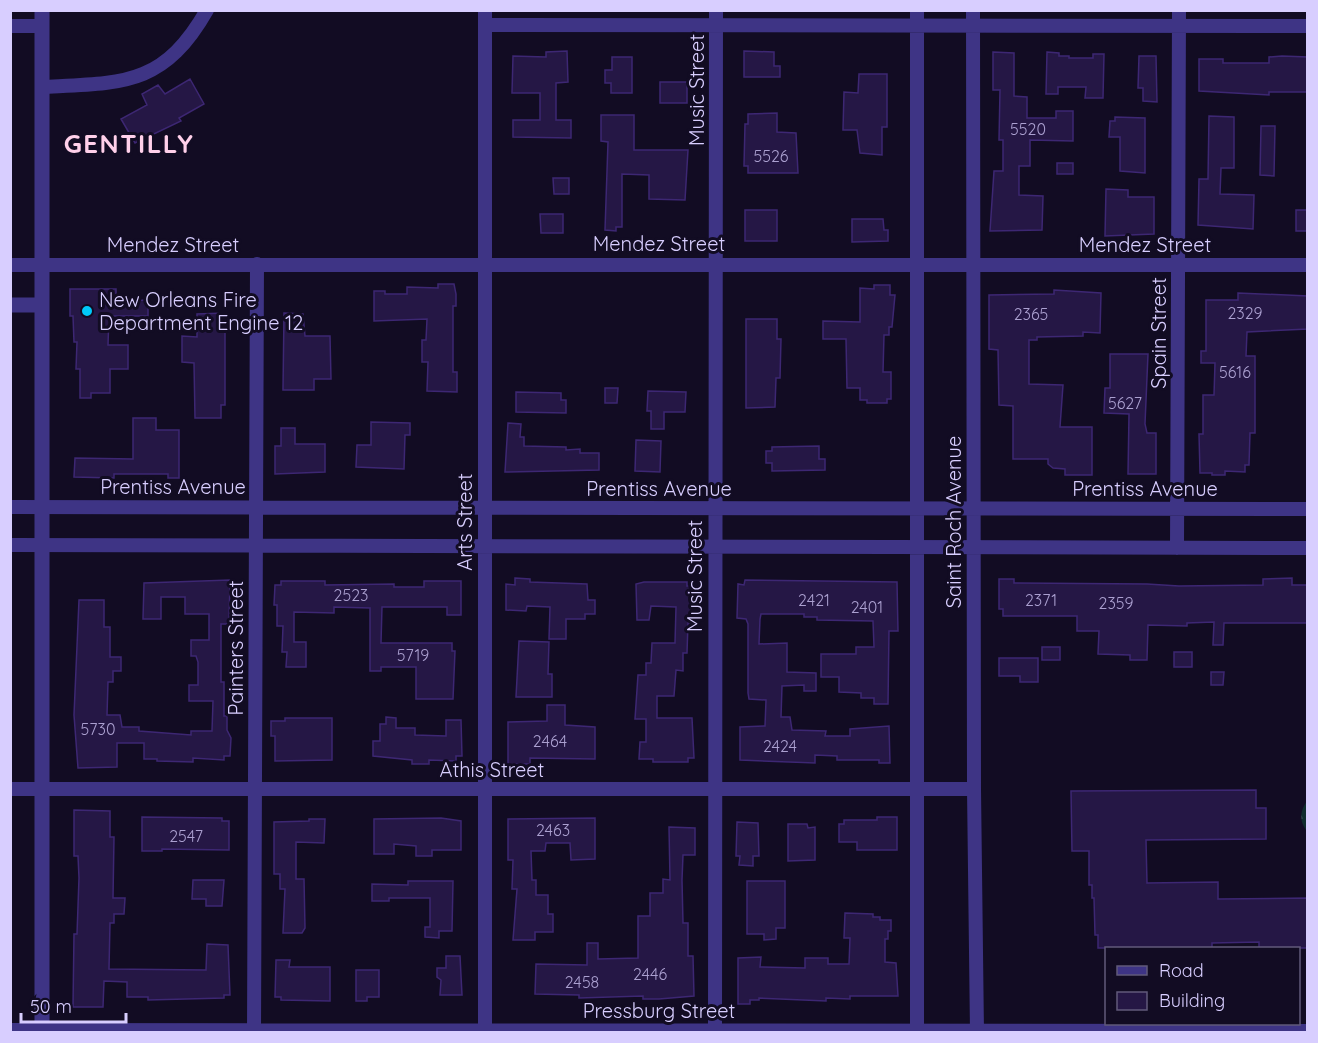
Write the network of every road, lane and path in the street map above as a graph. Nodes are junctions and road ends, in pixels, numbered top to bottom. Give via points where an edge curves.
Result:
1 (42, 10) edge
2 (207, 10) edge
3 (716, 10) edge
4 (917, 10) edge
5 (973, 10) edge
6 (1179, 10) edge
7 (485, 18) edge
8 (10, 26) edge
9 (716, 26) junction
10 (973, 26) junction
11 (1179, 26) junction
12 (1308, 26) edge
13 (42, 27) junction
14 (916, 27) junction
15 (42, 87) junction
16 (717, 263) junction
17 (43, 264) junction
18 (257, 264) junction
19 (484, 264) junction
20 (10, 265) edge
21 (918, 265) junction
22 (973, 265) junction
23 (1178, 265) junction
24 (1308, 265) edge
25 (10, 305) edge
26 (42, 305) junction
27 (10, 507) edge
28 (42, 507) junction
29 (256, 507) junction
30 (917, 508) junction
31 (973, 508) junction
32 (484, 509) junction
33 (714, 509) junction
34 (1178, 509) junction
35 (1308, 509) edge
36 (10, 545) edge
37 (42, 545) junction
38 (256, 545) junction
39 (484, 547) junction
40 (715, 547) junction
41 (916, 547) junction
42 (973, 548) junction
43 (1177, 548) junction
44 (1308, 548) edge
45 (10, 789) edge
46 (42, 789) junction
47 (255, 789) junction
48 (484, 789) junction
49 (715, 789) junction
50 (917, 789) junction
51 (974, 789) junction
52 (10, 1030) edge
53 (42, 1031) edge
54 (254, 1031) edge
55 (485, 1031) edge
56 (715, 1031) edge
57 (1308, 1031) edge
58 (917, 1032) edge
59 (977, 1032) edge
60 (1177, 1032) edge

1 - 13 street
2 - 15 street via 177,52 148,74 122,81
3 - 9 street, Music Street
4 - 14 street, Saint Roch Avenue
5 - 10 street, Saint Roch Avenue
6 - 11 street, Spain Street
7 - 9 street
7 - 19 street, Arts Street
8 - 13 street
9 - 14 street
9 - 16 street, Music Street
10 - 11 street
10 - 14 street
10 - 22 street, Saint Roch Avenue
11 - 12 street
11 - 23 street, Spain Street
13 - 15 street
14 - 21 street, Saint Roch Avenue
15 - 17 street
16 - 19 street, Mendez Street
16 - 21 street, Mendez Street
16 - 33 street, Music Street
17 - 18 street, Mendez Street
17 - 20 street, Mendez Street
17 - 26 street
18 - 19 street, Mendez Street
18 - 29 street, Painters Street
19 - 32 street, Arts Street
21 - 22 street, Mendez Street
21 - 30 street, Saint Roch Avenue
22 - 23 street, Mendez Street
22 - 31 street, Saint Roch Avenue
23 - 24 street, Mendez Street
23 - 34 street, Spain Street
25 - 26 street
26 - 28 street
27 - 28 street, Prentiss Avenue
28 - 29 street, Prentiss Avenue
28 - 37 street
29 - 32 street, Prentiss Avenue
29 - 38 street, Painters Street
30 - 31 street, Prentiss Avenue
30 - 33 street, Prentiss Avenue
30 - 41 street, Saint Roch Avenue
31 - 34 street, Prentiss Avenue
31 - 42 street, Saint Roch Avenue
32 - 33 street, Prentiss Avenue
32 - 39 street, Arts Street
33 - 40 street, Music Street
34 - 35 street, Prentiss Avenue
34 - 43 street, Spain Street
36 - 37 street
37 - 38 street
37 - 46 street
38 - 39 street
38 - 47 street, Painters Street
39 - 40 street
39 - 48 street, Arts Street
40 - 41 street
40 - 49 street, Music Street
41 - 42 street
41 - 50 street, Saint Roch Avenue
42 - 43 street
42 - 51 street, Saint Roch Avenue
43 - 44 street
45 - 46 street, Athis Street
46 - 47 street, Athis Street
46 - 53 street
47 - 48 street, Athis Street
47 - 54 street, Painters Street
48 - 49 street, Athis Street
48 - 55 street, Arts Street
49 - 50 street, Athis Street
49 - 56 street, Music Street
50 - 51 street, Athis Street
50 - 58 street, Saint Roch Avenue
51 - 59 street, Saint Roch Avenue
52 - 53 street, Pressburg Street
53 - 54 street, Pressburg Street
54 - 55 street, Pressburg Street
55 - 56 street, Pressburg Street
56 - 58 street, Pressburg Street
57 - 60 street, Pressburg Street
58 - 59 street, Pressburg Street
59 - 60 street, Pressburg Street

